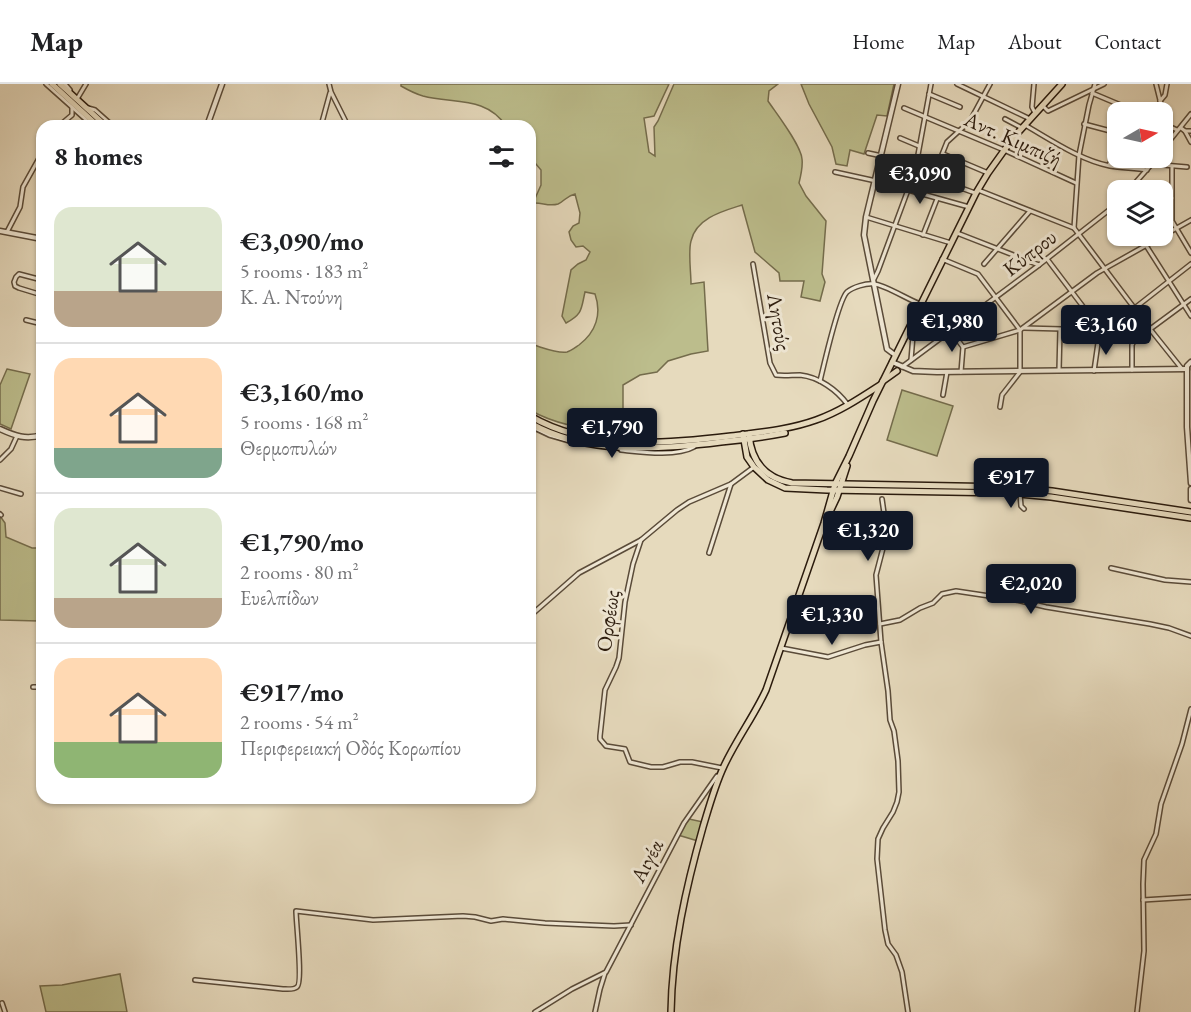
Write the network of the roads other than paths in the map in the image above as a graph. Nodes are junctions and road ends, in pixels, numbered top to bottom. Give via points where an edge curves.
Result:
1 (46, 84) edge
2 (52, 84) edge
3 (60, 84) edge
4 (65, 84) edge
5 (86, 84) edge
6 (222, 84) edge
7 (329, 84) edge
8 (897, 84) edge
9 (931, 84) edge
10 (957, 84) edge
11 (990, 84) edge
12 (1034, 84) edge
13 (1062, 84) edge
14 (1095, 84) edge
15 (1104, 84) edge
16 (1156, 84) edge
17 (1167, 84) edge
18 (965, 86) edge
19 (1092, 91) junction
20 (331, 92) junction
21 (929, 94) junction
22 (984, 96) junction
23 (77, 99) junction
24 (1160, 101) joint
25 (1116, 102) edge
26 (1042, 105) junction
27 (85, 106) junction
28 (72, 107) junction
29 (960, 107) dead end
30 (904, 108) dead end
31 (1035, 113) junction
32 (1191, 114) edge
33 (924, 117) junction
34 (1005, 119) dead end
35 (1030, 119) junction
36 (66, 120) edge
37 (86, 120) edge
38 (91, 120) edge
39 (100, 120) edge
40 (106, 120) edge
41 (209, 120) edge
42 (323, 120) edge
43 (345, 120) edge
44 (1084, 124) junction
45 (1023, 126) junction
46 (1173, 127) edge
47 (1179, 129) junction
48 (1107, 130) edge
49 (1185, 131) junction
50 (1191, 131) edge
51 (959, 132) junction
52 (1173, 136) edge
53 (900, 138) dead end
54 (1191, 142) edge
55 (920, 146) junction
56 (1004, 150) junction
57 (868, 153) dead end
58 (942, 154) junction
59 (1079, 155) junction
60 (881, 157) junction
61 (36, 164) edge
62 (1107, 164) edge
63 (1173, 166) edge
64 (1187, 167) dead end
65 (1132, 168) edge
66 (1148, 170) joint
67 (915, 171) junction
68 (835, 172) dead end
69 (988, 173) junction
70 (933, 177) junction
71 (1138, 180) edge
72 (876, 182) junction
73 (1076, 183) junction
74 (908, 190) junction
75 (977, 191) junction
76 (937, 199) junction
77 (969, 207) junction
78 (1030, 211) junction
79 (1107, 212) edge
80 (866, 217) junction
81 (1191, 220) edge
82 (1173, 222) edge
83 (895, 225) junction
84 (1074, 228) junction
85 (1176, 229) junction
86 (0, 231) edge
87 (1173, 231) edge
88 (7, 232) junction
89 (956, 232) junction
90 (1078, 234) junction
91 (923, 235) junction
92 (36, 238) edge
93 (951, 243) junction
94 (1145, 246) edge
95 (1148, 246) edge
96 (996, 249) junction
97 (1191, 254) edge
98 (942, 259) junction
99 (1047, 259) junction
100 (753, 264) dead end
101 (984, 264) dead end
102 (1191, 264) edge
103 (1039, 265) junction
104 (1104, 268) junction
105 (36, 278) edge
106 (874, 281) junction
107 (1169, 281) junction
108 (1072, 291) junction
109 (36, 293) edge
110 (996, 297) junction
111 (1191, 299) edge
112 (920, 304) junction
113 (1184, 304) junction
114 (1134, 308) junction
115 (915, 315) junction
116 (1191, 315) edge
117 (26, 320) dead end
118 (36, 322) edge
119 (1024, 328) junction
120 (1150, 329) junction
121 (1020, 330) junction
122 (1060, 330) junction
123 (951, 331) junction
124 (1102, 332) junction
125 (963, 347) junction
126 (895, 355) junction
127 (911, 360) junction
128 (1191, 362) edge
129 (890, 364) junction
130 (899, 369) junction
131 (1187, 369) edge
132 (1132, 370) junction
133 (1059, 371) junction
134 (1094, 371) junction
135 (947, 372) junction
136 (961, 372) junction
137 (1020, 372) junction
138 (820, 381) junction
139 (881, 383) junction
140 (944, 394) dead end
141 (848, 405) junction
142 (1000, 407) dead end
143 (536, 419) edge
144 (817, 420) junction
145 (536, 428) edge
146 (0, 429) edge
147 (17, 436) junction
148 (36, 437) edge
149 (746, 437) junction
150 (764, 437) junction
151 (734, 441) junction
152 (745, 450) junction
153 (752, 454) junction
154 (0, 460) edge
155 (754, 467) junction
156 (1191, 483) edge
157 (731, 484) junction
158 (0, 488) edge
159 (837, 488) junction
160 (1191, 489) edge
161 (21, 494) dead end
162 (1020, 494) junction
163 (882, 499) dead end
164 (1191, 500) edge
165 (1024, 509) dead end
166 (1191, 512) edge
167 (1191, 520) edge
168 (641, 540) junction
169 (709, 553) dead end
170 (1111, 568) dead end
171 (1191, 582) edge
172 (536, 611) edge
173 (880, 624) junction
174 (1191, 636) edge
175 (881, 642) junction
176 (781, 648) junction
177 (1191, 709) edge
178 (722, 768) junction
179 (1191, 897) edge
180 (1143, 900) junction
181 (631, 925) junction
182 (606, 972) junction
183 (597, 977) junction
184 (195, 980) dead end
185 (602, 982) junction
186 (2, 1003) dead end
187 (4, 1012) edge
188 (535, 1012) edge
189 (595, 1012) edge
190 (671, 1012) edge
191 (908, 1012) edge
192 (1137, 1012) edge

1 - 28 street
2 - 38 main road
3 - 23 main road
4 - 23 street
5 - 23 street
6 - 41 street
7 - 20 street
8 - 60 street
9 - 21 street
10 - 18 street
11 - 22 street
12 - 31 street
13 - 26 main road
14 - 19 street
15 - 19 street
16 - 24 street
17 - 24 street
18 - 22 street
19 - 25 street
19 - 26 street via 1048,111
19 - 44 street
20 - 42 street
20 - 43 street
21 - 29 street
21 - 33 street
22 - 35 street
22 - 51 street
23 - 27 main road
26 - 31 main road
27 - 39 main road
27 - 40 street
28 - 36 street via 72,115
28 - 37 street
30 - 33 street, Αντ. Κιμπιζή
31 - 35 main road
32 - 47 street
33 - 51 street, Αντ. Κιμπιζή
33 - 55 street
34 - 45 street
35 - 45 main road
44 - 48 street
44 - 59 street
45 - 56 main road
45 - 59 street
46 - 47 street
47 - 49 street
47 - 52 street
49 - 50 street
49 - 54 street
51 - 56 street, Αντ. Κιμπιζή
51 - 58 street via 946,142
53 - 55 street
55 - 67 street
56 - 69 main road
56 - 73 street, Αντ. Κιμπιζή
57 - 60 street
58 - 69 street
58 - 70 street
59 - 62 street
59 - 73 street
60 - 67 street
60 - 72 street
61 - 88 street
63 - 64 street
65 - 66 street
66 - 71 street
67 - 70 street
67 - 74 street
68 - 72 street
69 - 75 main road
70 - 75 street
72 - 74 street
72 - 80 street
73 - 84 street
74 - 76 street
74 - 83 street
75 - 77 main road
75 - 78 street
76 - 77 street
76 - 91 street
77 - 89 main road
78 - 84 street
78 - 96 street
79 - 90 street, Κύπρου
80 - 83 street
80 - 106 street via 864,235
81 - 85 street
82 - 85 street
83 - 91 street
83 - 106 street
84 - 90 street
85 - 87 street
85 - 97 street
86 - 88 street
88 - 92 street
89 - 93 main road
89 - 96 street
90 - 99 street, Κύπρου
90 - 104 street
91 - 93 street
93 - 98 main road
94 - 104 street
95 - 107 street
96 - 101 street
96 - 103 street
98 - 110 street via 978,274
98 - 112 main road
99 - 103 street, Κύπρου
99 - 108 street
100 - 138 street, Λητούς via 774,372
102 - 107 street
103 - 110 street, Κύπρου
104 - 108 street
104 - 114 street
105 - 109 street via 19,274 14,282 15,286
106 - 112 street
106 - 126 street via 887,349
106 - 138 street via 847,292 843,299
107 - 113 street
107 - 114 street
108 - 119 street
108 - 124 street
110 - 121 street
110 - 123 street, Κύπρου
111 - 113 street
112 - 115 main road
113 - 116 street
113 - 120 street
114 - 120 street
114 - 124 street
115 - 126 main road
115 - 127 street
117 - 118 street
119 - 121 street
119 - 122 street
120 - 131 street
120 - 132 street via 1132,345
121 - 125 street
121 - 137 street
122 - 124 street
122 - 133 street
123 - 125 street
123 - 127 street, Κύπρου
124 - 134 street
125 - 136 street
126 - 129 main road
127 - 130 street, Κύπρου
128 - 131 street
129 - 130 street
129 - 139 main road
130 - 135 street
130 - 139 main road
131 - 132 street
131 - 156 street
132 - 134 street
133 - 134 street
133 - 137 street
135 - 136 street
135 - 140 street
136 - 137 street
137 - 142 street via 1002,395
138 - 141 street, Λητούς
139 - 141 main road
139 - 159 main road
141 - 144 main road
143 - 149 main road via 567,432 621,441
144 - 149 main road
144 - 150 main road
145 - 151 main road via 600,446 668,448
146 - 147 street
147 - 148 street
147 - 154 street
149 - 150 main road
149 - 151 main road
149 - 152 main road
149 - 153 main road
150 - 153 main road via 754,444
151 - 152 main road
152 - 155 main road
153 - 159 main road via 762,468 781,480
155 - 157 street
155 - 159 main road via 785,488
157 - 168 street via 689,502
157 - 169 street
158 - 161 street
159 - 162 main road
159 - 166 main road via 1010,487
159 - 176 main road
160 - 164 street
162 - 165 street
162 - 167 main road
163 - 173 street via 883,548 876,575
168 - 172 street via 579,573
168 - 178 street, Ορφέως via 633,564 619,658 605,690 600,739 606,746 625,749 630,762 651,767 692,762
170 - 171 street
173 - 174 street via 900,620 942,594 956,591 1150,624
173 - 175 street
175 - 176 street via 828,657
175 - 191 street via 899,792 878,839 877,859 885,930 902,972
176 - 178 main road via 766,690
177 - 180 street via 1161,804 1156,834 1144,860
178 - 181 street, Αιγέα via 684,824
178 - 190 main road via 684,901 674,959
179 - 180 street
180 - 192 street via 1144,951
181 - 182 street, Αιγέα
181 - 184 street via 491,921 475,916 373,920 296,911 298,987 283,989
182 - 183 street
182 - 185 street, Αιγέα
183 - 185 street
183 - 188 street
185 - 189 street, Αιγέα
186 - 187 street

